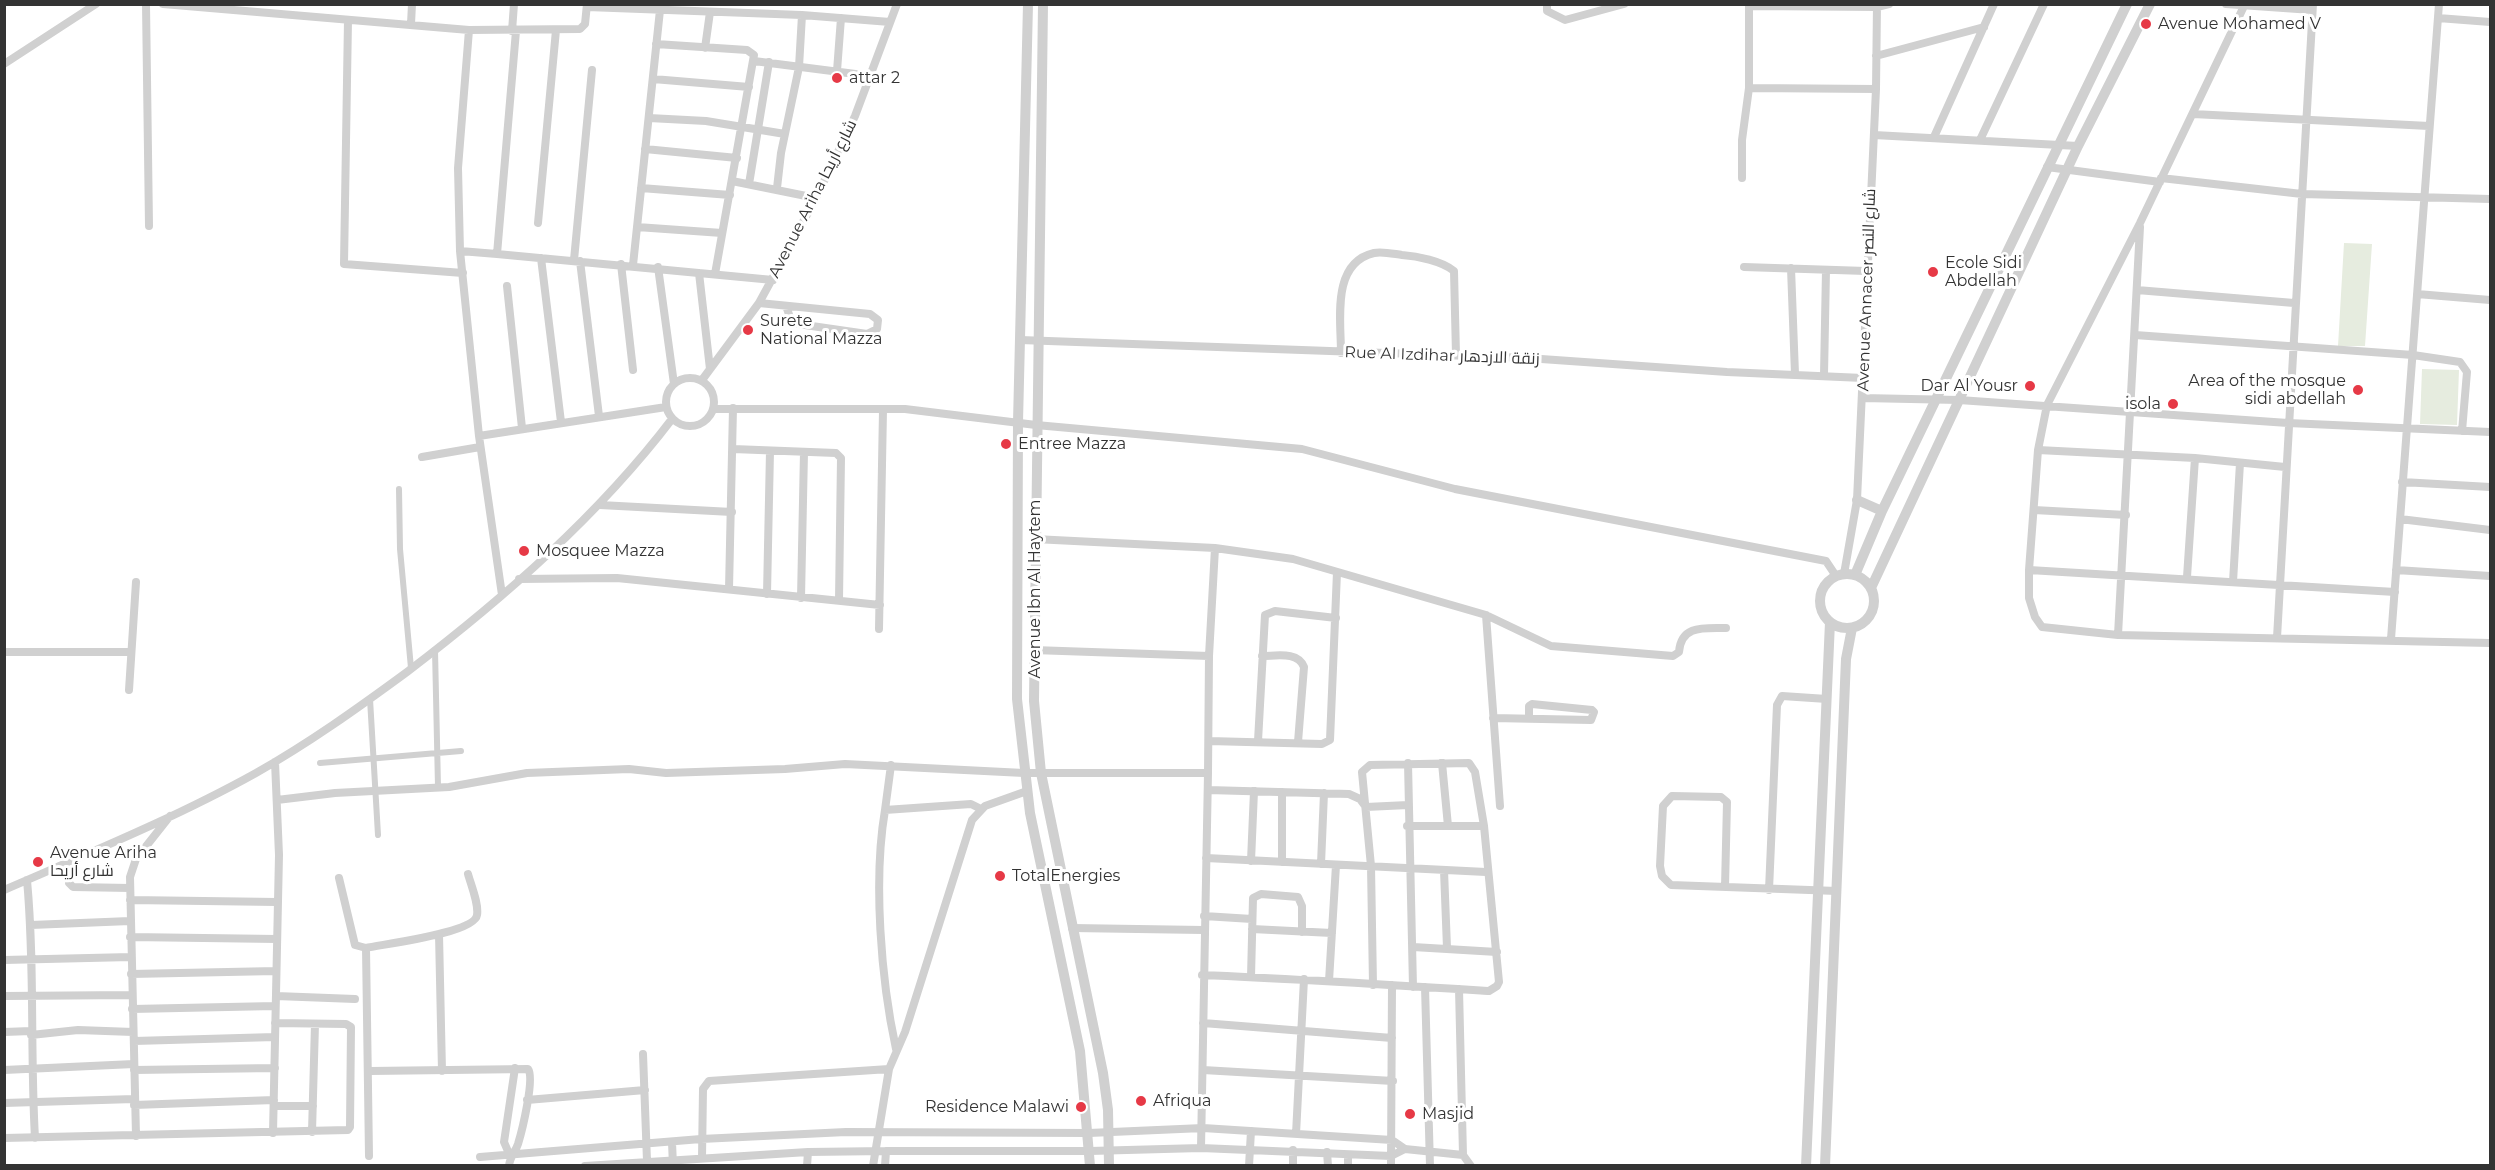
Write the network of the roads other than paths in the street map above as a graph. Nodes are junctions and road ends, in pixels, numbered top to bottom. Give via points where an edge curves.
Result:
1 (96, 4) edge
2 (146, 4) edge
3 (163, 4) edge
4 (412, 4) edge
5 (514, 4) edge
6 (897, 4) edge
7 (1028, 4) edge
8 (1043, 4) edge
9 (1590, 4) edge
10 (1624, 4) edge
11 (1890, 4) edge
12 (1994, 4) edge
13 (2044, 4) edge
14 (2127, 4) edge
15 (2150, 4) edge
16 (2226, 4) edge
17 (2439, 4) edge
18 (1749, 5) edge
19 (2245, 5) edge
20 (587, 6) edge
21 (1877, 6) edge
22 (2312, 7) edge
23 (1547, 8) edge
24 (660, 10) junction
25 (710, 12) junction
26 (1592, 14) junction
27 (802, 15) junction
28 (842, 18) junction
29 (2438, 18) junction
30 (348, 20) junction
31 (890, 22) junction
32 (2490, 22) edge
33 (411, 24) junction
34 (1984, 27) junction
35 (469, 30) junction
36 (556, 30) junction
37 (514, 31) junction
38 (656, 44) junction
39 (705, 48) junction
40 (1876, 56) junction
41 (754, 61) junction
42 (769, 63) junction
43 (4, 64) edge
44 (799, 67) junction
45 (592, 70) dead end
46 (837, 71) junction
47 (871, 76) junction
48 (652, 80) junction
49 (749, 87) junction
50 (1749, 88) junction
51 (1876, 89) junction
52 (2193, 114) junction
53 (649, 118) junction
54 (2308, 121) junction
55 (2429, 126) junction
56 (742, 127) junction
57 (758, 129) junction
58 (785, 134) junction
59 (1874, 135) junction
60 (1934, 138) junction
61 (1980, 140) junction
62 (2058, 146) junction
63 (2078, 146) junction
64 (645, 150) junction
65 (737, 156) junction
66 (753, 157) junction
67 (2047, 167) junction
68 (2067, 170) junction
69 (1742, 178) dead end
70 (2161, 180) junction
71 (732, 181) junction
72 (749, 183) junction
73 (641, 188) junction
74 (777, 188) junction
75 (2302, 194) junction
76 (730, 195) junction
77 (2424, 196) junction
78 (816, 198) junction
79 (2490, 199) edge
80 (538, 223) dead end
81 (2140, 223) junction
82 (149, 226) dead end
83 (637, 227) junction
84 (722, 233) junction
85 (460, 251) junction
86 (497, 254) junction
87 (541, 258) junction
88 (577, 261) junction
89 (621, 264) junction
90 (633, 265) junction
91 (658, 267) junction
92 (1744, 267) dead end
93 (1791, 268) junction
94 (1826, 270) junction
95 (1866, 271) junction
96 (463, 273) junction
97 (699, 273) junction
98 (715, 274) junction
99 (773, 280) junction
100 (507, 286) dead end
101 (2137, 290) junction
102 (2417, 294) junction
103 (2490, 300) edge
104 (759, 303) junction
105 (2294, 303) junction
106 (786, 306) junction
107 (2135, 335) junction
108 (1020, 340) junction
109 (1037, 341) junction
110 (2292, 346) junction
111 (1341, 353) junction
112 (1456, 355) junction
113 (2413, 355) junction
114 (710, 369) junction
115 (633, 370) dead end
116 (1795, 374) junction
117 (1824, 375) junction
118 (1863, 378) junction
119 (702, 380) junction
120 (674, 384) junction
121 (1862, 398) junction
122 (1936, 399) junction
123 (1959, 400) junction
124 (2047, 405) junction
125 (666, 407) junction
126 (733, 408) junction
127 (714, 409) junction
128 (883, 410) junction
129 (2131, 412) junction
130 (599, 416) junction
131 (672, 419) junction
132 (561, 422) junction
133 (1018, 422) junction
134 (2288, 423) junction
135 (1036, 425) junction
136 (522, 428) junction
137 (2407, 429) junction
138 (2462, 430) junction
139 (2490, 432) edge
140 (479, 436) junction
141 (480, 447) junction
142 (733, 449) junction
143 (2038, 450) junction
144 (770, 451) junction
145 (804, 452) junction
146 (2128, 454) junction
147 (422, 457) dead end
148 (2195, 458) junction
149 (2240, 463) junction
150 (2285, 467) junction
151 (2403, 482) junction
152 (2490, 487) edge
153 (399, 489) dead end
154 (1857, 500) junction
155 (600, 504) junction
156 (2034, 510) junction
157 (1882, 511) junction
158 (732, 512) junction
159 (2126, 515) junction
160 (2400, 519) junction
161 (2490, 530) edge
162 (1034, 539) junction
163 (1215, 548) junction
164 (2029, 570) junction
165 (2396, 570) junction
166 (1337, 572) junction
167 (1845, 575) junction
168 (2122, 575) junction
169 (2490, 576) edge
170 (2187, 577) junction
171 (519, 579) junction
172 (136, 582) dead end
173 (2232, 582) junction
174 (2279, 586) junction
175 (1871, 588) junction
176 (729, 589) junction
177 (2395, 592) junction
178 (767, 594) junction
179 (501, 595) junction
180 (801, 598) junction
181 (839, 600) junction
182 (880, 605) junction
183 (1486, 615) junction
184 (1336, 618) junction
185 (1830, 622) junction
186 (1726, 628) dead end
187 (1852, 628) junction
188 (879, 629) dead end
189 (2118, 635) junction
190 (2277, 638) junction
191 (2391, 639) junction
192 (2490, 643) edge
193 (435, 650) junction
194 (1033, 650) junction
195 (4, 652) edge
196 (131, 652) junction
197 (1209, 656) junction
198 (1262, 656) junction
199 (411, 668) junction
200 (129, 690) dead end
201 (370, 699) junction
202 (1827, 699) junction
203 (1493, 718) junction
204 (1529, 718) junction
205 (1209, 741) junction
206 (1258, 741) junction
207 (1298, 742) junction
208 (437, 752) junction
209 (461, 752) dead end
210 (373, 757) junction
211 (275, 762) junction
212 (320, 763) dead end
213 (1408, 763) junction
214 (1442, 763) junction
215 (891, 765) junction
216 (1024, 773) junction
217 (1041, 773) junction
218 (1208, 773) junction
219 (438, 787) junction
220 (1208, 790) junction
221 (374, 791) junction
222 (1027, 791) junction
223 (1254, 791) junction
224 (1282, 792) junction
225 (1324, 793) junction
226 (277, 800) junction
227 (1408, 805) junction
228 (1500, 806) dead end
229 (1366, 807) junction
230 (981, 809) junction
231 (885, 810) junction
232 (172, 814) junction
233 (1407, 826) junction
234 (1448, 826) junction
235 (1484, 826) junction
236 (378, 835) dead end
237 (1206, 858) junction
238 (1251, 861) junction
239 (68, 862) junction
240 (1282, 862) junction
241 (1321, 864) junction
242 (1336, 865) junction
243 (1371, 867) junction
244 (1409, 868) junction
245 (1444, 870) junction
246 (1486, 872) junction
247 (468, 874) dead end
248 (339, 878) dead end
249 (27, 880) junction
250 (1725, 887) junction
251 (130, 888) junction
252 (4, 890) edge
253 (1769, 890) junction
254 (1837, 891) junction
255 (1818, 892) junction
256 (130, 900) junction
257 (277, 902) junction
258 (1204, 916) junction
259 (1252, 919) junction
260 (130, 921) junction
261 (31, 925) junction
262 (1072, 928) junction
263 (1252, 929) junction
264 (1203, 930) junction
265 (1302, 932) junction
266 (1332, 933) junction
267 (439, 934) junction
268 (130, 937) junction
269 (277, 939) junction
270 (1413, 947) junction
271 (366, 948) junction
272 (1447, 948) junction
273 (1497, 952) junction
274 (131, 957) junction
275 (4, 960) edge
276 (31, 960) junction
277 (276, 971) junction
278 (131, 974) junction
279 (1202, 975) junction
280 (1251, 977) junction
281 (1304, 980) junction
282 (1329, 981) junction
283 (1373, 985) junction
284 (1392, 985) junction
285 (1413, 987) junction
286 (1425, 987) junction
287 (1459, 989) junction
288 (31, 994) junction
289 (132, 995) junction
290 (4, 996) edge
291 (276, 996) junction
292 (355, 999) dead end
293 (1832, 1003) junction
294 (1813, 1004) junction
295 (275, 1006) junction
296 (132, 1009) junction
297 (275, 1023) junction
298 (1203, 1023) junction
299 (315, 1024) junction
300 (1301, 1030) junction
301 (4, 1032) edge
302 (31, 1033) junction
303 (134, 1036) junction
304 (275, 1037) junction
305 (1392, 1038) junction
306 (896, 1049) junction
307 (643, 1054) dead end
308 (134, 1067) junction
309 (275, 1068) junction
310 (515, 1068) junction
311 (31, 1069) junction
312 (889, 1069) junction
313 (4, 1070) edge
314 (1203, 1070) junction
315 (370, 1071) junction
316 (442, 1071) junction
317 (1299, 1075) junction
318 (1393, 1081) junction
319 (645, 1090) junction
320 (527, 1100) junction
321 (33, 1102) junction
322 (134, 1102) junction
323 (4, 1103) edge
324 (274, 1103) junction
325 (313, 1106) junction
326 (508, 1114) junction
327 (524, 1116) junction
328 (1203, 1128) junction
329 (1251, 1131) junction
330 (312, 1132) junction
331 (273, 1133) junction
332 (878, 1133) junction
333 (1089, 1133) junction
334 (1109, 1133) junction
335 (1296, 1134) junction
336 (136, 1136) junction
337 (4, 1138) edge
338 (35, 1138) junction
339 (701, 1139) junction
340 (1392, 1140) junction
341 (672, 1142) junction
342 (647, 1144) junction
343 (1201, 1148) junction
344 (1249, 1149) junction
345 (1405, 1149) junction
346 (1293, 1150) junction
347 (1430, 1150) junction
348 (886, 1151) junction
349 (1110, 1151) junction
350 (808, 1152) junction
351 (874, 1152) junction
352 (1090, 1152) junction
353 (1327, 1152) junction
354 (1348, 1155) junction
355 (1463, 1155) junction
356 (369, 1156) dead end
357 (510, 1156) junction
358 (480, 1157) dead end
359 (702, 1158) junction
360 (647, 1161) junction
361 (1391, 1161) edge
362 (673, 1162) edge
363 (509, 1166) edge
364 (585, 1166) edge
365 (807, 1166) edge
366 (873, 1166) edge
367 (885, 1166) edge
368 (1090, 1166) edge
369 (1109, 1166) edge
370 (1249, 1166) edge
371 (1293, 1166) edge
372 (1328, 1166) edge
373 (1348, 1166) edge
374 (1430, 1166) edge
375 (1472, 1166) edge
376 (1806, 1166) edge
377 (1826, 1166) edge

1 - 43 street
2 - 82 street
3 - 30 street
4 - 33 street
5 - 37 street
6 - 31 street, Avenue Ariha شارع أريحا
7 - 108 street, Avenue Ibn Al Haytem
8 - 109 street, Avenue Ibn Al Haytem
9 - 26 street
10 - 26 street
11 - 21 street
12 - 34 street
13 - 61 street
14 - 62 street
15 - 63 street
16 - 19 street
17 - 29 street
18 - 21 street
18 - 50 street
19 - 22 street
19 - 52 street
20 - 24 street
20 - 36 street via 582,28
21 - 40 street, Avenue Annacer شارع النصر
22 - 54 street
23 - 26 street via 1565,20
24 - 25 street
24 - 38 street
25 - 27 street
25 - 39 street
27 - 28 street
27 - 44 street
28 - 31 street
28 - 46 street
29 - 32 street
29 - 55 street
30 - 33 street
30 - 96 street via 344,264
31 - 47 street, Avenue Ariha شارع أريحا
33 - 35 street
34 - 40 street
34 - 60 street
35 - 37 street
35 - 85 street via 458,168
36 - 37 street
36 - 80 street
37 - 86 street
38 - 39 street
38 - 48 street
39 - 41 street via 747,50 752,52
40 - 51 street, Avenue Annacer شارع النصر
41 - 42 street
41 - 49 street
42 - 44 street
42 - 57 street
44 - 46 street
44 - 58 street
45 - 88 street
46 - 47 street
47 - 78 street, Avenue Ariha شارع أريحا
48 - 49 street
48 - 53 street
49 - 56 street
50 - 51 street
50 - 69 street
51 - 59 street, Avenue Annacer شارع النصر
52 - 54 street
52 - 70 street
53 - 56 street
53 - 64 street
54 - 55 street
54 - 75 street
55 - 77 street
56 - 57 street
56 - 65 street
57 - 58 street
57 - 66 street
58 - 74 street
59 - 60 street
59 - 95 street, Avenue Annacer شارع النصر
60 - 61 street
61 - 62 street
62 - 63 street
62 - 67 street
63 - 68 street
64 - 65 street
64 - 73 street
65 - 66 street
65 - 71 street
66 - 72 street
67 - 68 street
67 - 122 street
68 - 70 street
68 - 123 street
70 - 75 street
70 - 81 street
71 - 72 street
71 - 76 street
72 - 74 street
73 - 76 street
73 - 83 street
74 - 78 street
75 - 77 street
75 - 105 street
76 - 84 street
77 - 79 street
77 - 102 street
78 - 99 street, Avenue Ariha شارع أريحا
81 - 101 street
81 - 124 street
83 - 84 street
83 - 90 street
84 - 98 street
85 - 86 street
85 - 96 street
86 - 87 street
87 - 88 street
87 - 132 street
88 - 89 street
88 - 130 street
89 - 90 street
89 - 115 street
90 - 91 street
91 - 97 street
91 - 120 street
92 - 93 street
93 - 94 street
93 - 116 street
94 - 95 street
94 - 117 street
95 - 118 street, Avenue Annacer شارع النصر
96 - 140 street
97 - 98 street
97 - 114 street
98 - 99 street
99 - 104 street, Avenue Ariha شارع أريحا
100 - 136 street
101 - 105 street
101 - 107 street
102 - 103 street
102 - 113 street
104 - 106 street
104 - 114 street, Avenue Ariha شارع أريحا
105 - 110 street
106 - 106 street via 870,314 878,325 867,334 798,324 791,320
107 - 110 street
107 - 129 street
108 - 109 street, Rue Al Izdihar زنقة الازدهار
108 - 133 street, Avenue Ibn Al Haytem
109 - 111 street, Rue Al Izdihar زنقة الازدهار
109 - 135 street, Avenue Ibn Al Haytem
110 - 113 street
110 - 134 street
111 - 112 street, Rue Al Izdihar زنقة الازدهار
111 - 112 street via 1341,295 1346,273 1375,253 1409,255 1454,271
112 - 116 street, Rue Al Izdihar زنقة الازدهار
113 - 137 street
113 - 138 street via 2460,362 2466,368
114 - 119 street, Avenue Ariha شارع أريحا
116 - 117 street, Rue Al Izdihar زنقة الازدهار
117 - 118 street, Rue Al Izdihar زنقة الازدهار
118 - 121 street, Avenue Annacer شارع النصر
119 - 120 street via 687,378
119 - 127 street via 714,396
120 - 125 street
121 - 122 street
121 - 154 street, Avenue Annacer شارع النصر
122 - 123 street
122 - 157 street
123 - 124 street
123 - 175 street
124 - 129 street
124 - 143 street
125 - 130 street
125 - 131 street
126 - 127 street
126 - 128 street
126 - 142 street
127 - 131 street via 706,421 692,426
128 - 133 street
128 - 182 street
129 - 134 street
129 - 146 street
130 - 132 street
131 - 155 street
132 - 136 street
133 - 135 street
133 - 216 street, Avenue Ibn Al Haytem via 1016,674
134 - 137 street
134 - 150 street
135 - 162 street, Avenue Ibn Al Haytem
135 - 167 street via 1302,448 1455,489 1826,561
136 - 140 street
137 - 138 street
137 - 151 street
138 - 139 street
140 - 141 street
141 - 147 street
141 - 179 street
142 - 144 street
142 - 158 street
143 - 146 street
143 - 156 street
144 - 145 street
144 - 178 street
145 - 180 street
145 - 181 street via 836,453 843,462
146 - 148 street
146 - 159 street
148 - 149 street
148 - 170 street
149 - 150 street
149 - 173 street
150 - 174 street
151 - 152 street
151 - 160 street
153 - 199 street via 400,549
154 - 157 street
154 - 167 street, Avenue Annacer شارع النصر
155 - 158 street
155 - 171 street
156 - 159 street
156 - 164 street
157 - 167 street
158 - 176 street
159 - 168 street
160 - 161 street
160 - 165 street
162 - 163 street
162 - 194 street, Avenue Ibn Al Haytem
163 - 166 street via 1293,559
163 - 197 street
164 - 168 street
164 - 189 street via 2029,598 2042,627
165 - 169 street
165 - 177 street
166 - 183 street
166 - 184 street
167 - 175 street
167 - 185 street via 1826,584 1821,593 1823,614
168 - 170 street
168 - 189 street
170 - 173 street
171 - 176 street via 617,578
171 - 179 street
172 - 196 street
173 - 174 street
174 - 177 street
174 - 190 street
175 - 187 street via 1873,608 1868,618
176 - 178 street
177 - 191 street
178 - 180 street
179 - 193 street
180 - 181 street
181 - 182 street
182 - 188 street
183 - 186 street via 1551,646 1663,656 1679,652 1683,635 1689,630
183 - 203 street
184 - 198 street via 1269,613 1263,621
184 - 207 street via 1332,735 1326,743
185 - 187 street
185 - 202 street
187 - 254 street via 1846,659
189 - 190 street
190 - 191 street
191 - 192 street
193 - 199 street
193 - 208 street
194 - 197 street
194 - 217 street, Avenue Ibn Al Haytem
195 - 196 street
196 - 200 street
197 - 205 street
198 - 206 street
198 - 207 street via 1294,657 1302,662
199 - 201 street
201 - 210 street
201 - 211 street
202 - 253 street via 1782,696 1777,705
202 - 255 street
203 - 204 street
203 - 228 street
204 - 204 street via 1591,720 1594,712 1532,704
205 - 206 street
205 - 218 street
206 - 207 street
208 - 209 street
208 - 210 street
208 - 219 street
210 - 212 street
210 - 221 street
211 - 226 street
211 - 232 street
213 - 214 street
213 - 227 street
213 - 229 street via 1365,768 1362,772
214 - 234 street
214 - 235 street via 1468,763 1473,767
215 - 216 street
215 - 219 street via 538,773
215 - 231 street
216 - 217 street
216 - 222 street, Avenue Ibn Al Haytem
217 - 218 street
217 - 262 street, Avenue Ibn Al Haytem
218 - 220 street
219 - 221 street
220 - 223 street
220 - 237 street
221 - 226 street
221 - 236 street
222 - 230 street
222 - 333 street, Avenue Ibn Al Haytem via 1080,1051
223 - 224 street
223 - 238 street
224 - 225 street
224 - 240 street
225 - 229 street via 1356,796
225 - 241 street
226 - 257 street
227 - 229 street
227 - 233 street
229 - 243 street
230 - 231 street via 971,804
230 - 306 street via 972,820 905,1032
231 - 306 street via 880,894 885,995
232 - 239 street
232 - 251 street via 136,859
233 - 234 street
233 - 244 street
234 - 235 street
235 - 246 street
237 - 238 street
237 - 258 street
238 - 240 street
239 - 249 street
239 - 251 street via 69,883 73,887
240 - 241 street
241 - 242 street
242 - 243 street
242 - 266 street
243 - 244 street
243 - 283 street
244 - 245 street
244 - 270 street
245 - 246 street
245 - 272 street
246 - 273 street
247 - 267 street via 478,915 467,927
248 - 271 street via 355,945
249 - 252 street
249 - 261 street
250 - 250 street via 1727,802 1721,797 1672,796 1664,806 1662,876 1671,885
250 - 253 street
251 - 256 street
253 - 255 street
254 - 255 street
254 - 293 street
255 - 294 street
256 - 257 street
256 - 260 street
257 - 269 street
258 - 259 street
258 - 264 street
259 - 263 street
259 - 265 street via 1253,898 1257,895 1292,895 1298,897 1302,906
260 - 261 street
260 - 268 street
261 - 276 street
262 - 264 street
262 - 334 street, Avenue Ibn Al Haytem via 1102,1064
263 - 265 street
263 - 280 street
264 - 279 street
265 - 266 street
266 - 282 street
267 - 271 street
267 - 316 street
268 - 269 street
268 - 274 street
269 - 277 street
270 - 272 street
270 - 285 street
271 - 315 street
272 - 273 street
273 - 287 street via 1497,987 1489,991
274 - 276 street
274 - 278 street
275 - 276 street
276 - 288 street
277 - 278 street
277 - 291 street
278 - 289 street
279 - 280 street
279 - 298 street
280 - 281 street
281 - 282 street
281 - 300 street
282 - 283 street
283 - 284 street
284 - 285 street
284 - 305 street
285 - 286 street
286 - 287 street
286 - 347 street
287 - 355 street
288 - 289 street
288 - 290 street
288 - 302 street
289 - 296 street
291 - 292 street
291 - 295 street
293 - 294 street
293 - 377 street
294 - 376 street
295 - 296 street
295 - 297 street
296 - 303 street
297 - 299 street
297 - 304 street
298 - 300 street
298 - 314 street
299 - 325 street
299 - 330 street via 351,1027 350,1127 346,1131
300 - 305 street
300 - 317 street
301 - 302 street
302 - 303 street via 78,1030
302 - 311 street
303 - 304 street
303 - 308 street
304 - 309 street
305 - 318 street
306 - 312 street
307 - 319 street
308 - 309 street
308 - 311 street
308 - 322 street
309 - 324 street
310 - 316 street
310 - 320 street via 531,1073
310 - 326 street
311 - 313 street
311 - 321 street
312 - 332 street
312 - 339 street via 709,1081 703,1089
314 - 317 street
314 - 328 street
315 - 316 street
315 - 356 street
317 - 318 street
317 - 335 street
318 - 340 street
319 - 320 street
319 - 342 street
320 - 327 street
321 - 322 street
321 - 323 street
321 - 338 street
322 - 324 street
322 - 336 street
324 - 325 street
324 - 331 street
325 - 330 street
326 - 327 street
326 - 357 street via 504,1145
327 - 357 street via 516,1148
328 - 329 street
328 - 334 street
328 - 343 street
329 - 335 street
329 - 344 street
330 - 331 street
331 - 336 street
332 - 333 street
332 - 339 street
332 - 351 street
333 - 334 street
333 - 352 street, Avenue Ibn Al Haytem
334 - 349 street, Avenue Ibn Al Haytem
335 - 340 street
336 - 338 street
337 - 338 street
339 - 341 street
339 - 359 street
340 - 345 street
340 - 361 street
341 - 342 street
341 - 362 street
342 - 357 street
342 - 360 street
343 - 344 street
343 - 349 street
344 - 346 street
344 - 370 street
345 - 347 street
345 - 361 street
346 - 353 street
346 - 371 street
347 - 355 street
347 - 374 street
348 - 351 street
348 - 352 street
348 - 367 street
349 - 352 street
349 - 369 street, Avenue Ibn Al Haytem
350 - 351 street
350 - 359 street
350 - 365 street
351 - 366 street
352 - 368 street, Avenue Ibn Al Haytem
353 - 354 street
353 - 372 street
354 - 361 street
354 - 373 street
355 - 375 street
357 - 358 street
357 - 363 street
359 - 362 street
360 - 362 street
360 - 364 street

